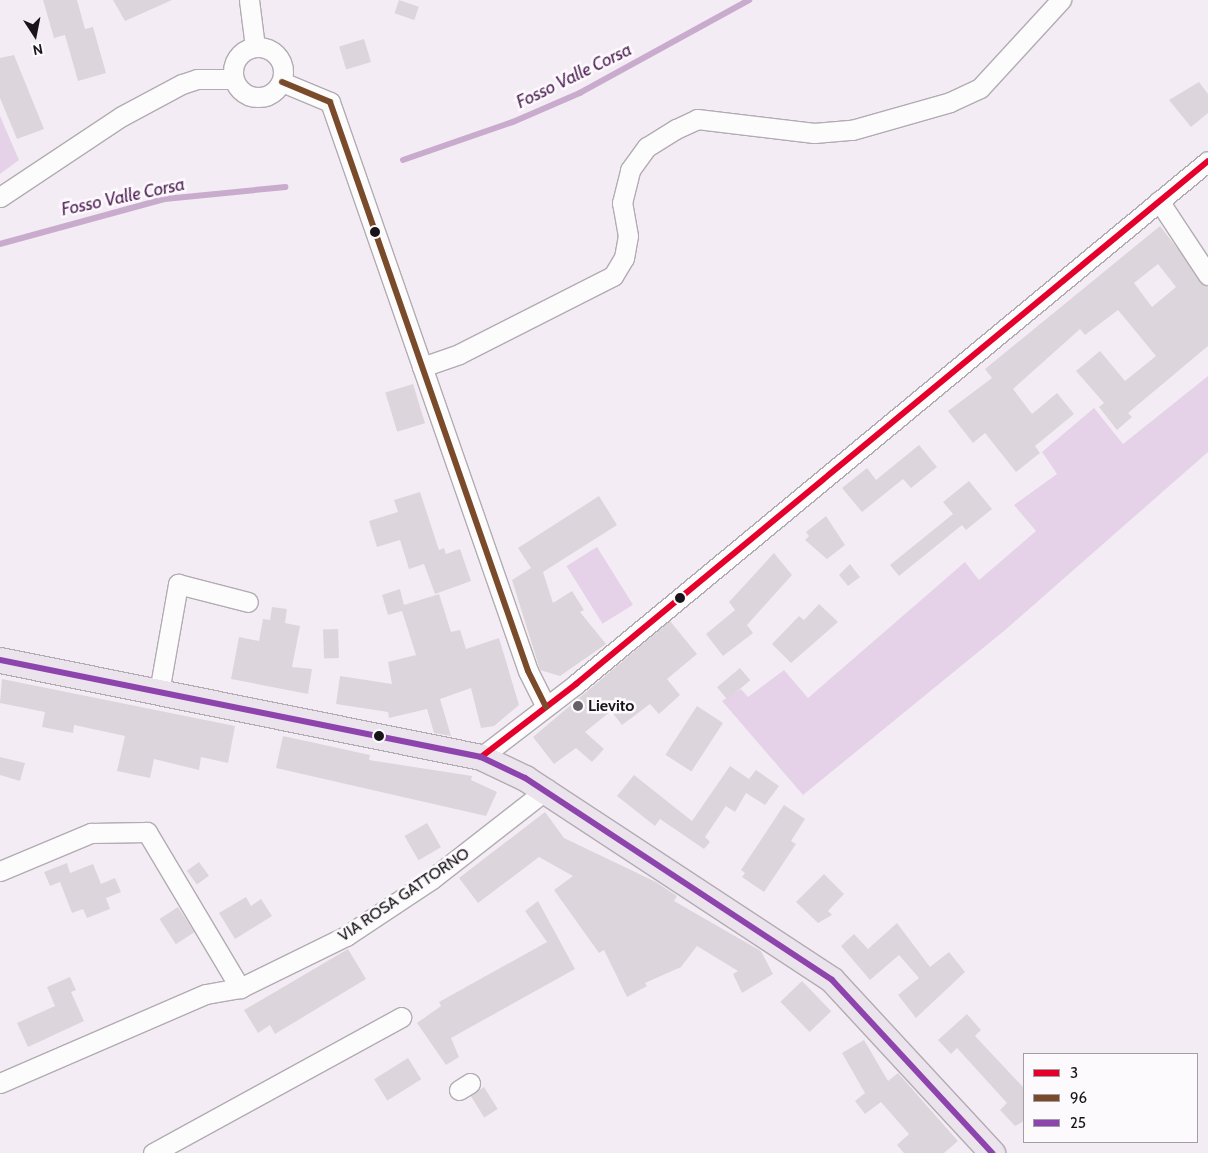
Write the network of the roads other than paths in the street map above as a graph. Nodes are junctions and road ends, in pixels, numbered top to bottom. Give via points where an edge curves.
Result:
1 (249, 0) edge
2 (1061, 0) edge
3 (254, 47) junction
4 (233, 79) junction
5 (282, 82) junction
6 (1208, 161) edge
7 (0, 197) edge
8 (1159, 201) junction
9 (1208, 275) edge
10 (422, 367) junction
11 (248, 602) dead end
12 (0, 660) edge
13 (158, 692) junction
14 (546, 707) junction
15 (481, 757) junction
16 (547, 790) junction
17 (0, 871) edge
18 (240, 988) junction
19 (407, 1020) dead end
20 (0, 1083) edge
21 (153, 1153) edge
22 (992, 1153) edge

1 - 3 street
2 - 10 street via 980,88 950,102 852,130 814,133 697,120 676,129 647,147 630,170 622,203 627,243 613,276 459,354
3 - 4 street via 234,62
3 - 5 street via 270,49 281,60
4 - 5 street via 242,92 256,98 271,94
4 - 7 street via 197,79 182,84 122,116
5 - 10 street via 330,102
6 - 8 street
8 - 9 street
8 - 14 street via 775,528
10 - 14 street via 528,671
11 - 13 street via 178,584
12 - 13 main road
13 - 15 main road
14 - 15 street
15 - 16 main road
16 - 18 street, VIA ROSA GATTORNO via 432,879 346,936
16 - 22 main road via 832,980
17 - 18 street via 91,833 147,832
18 - 20 street, VIA ROSA GATTORNO via 206,994
19 - 21 street

